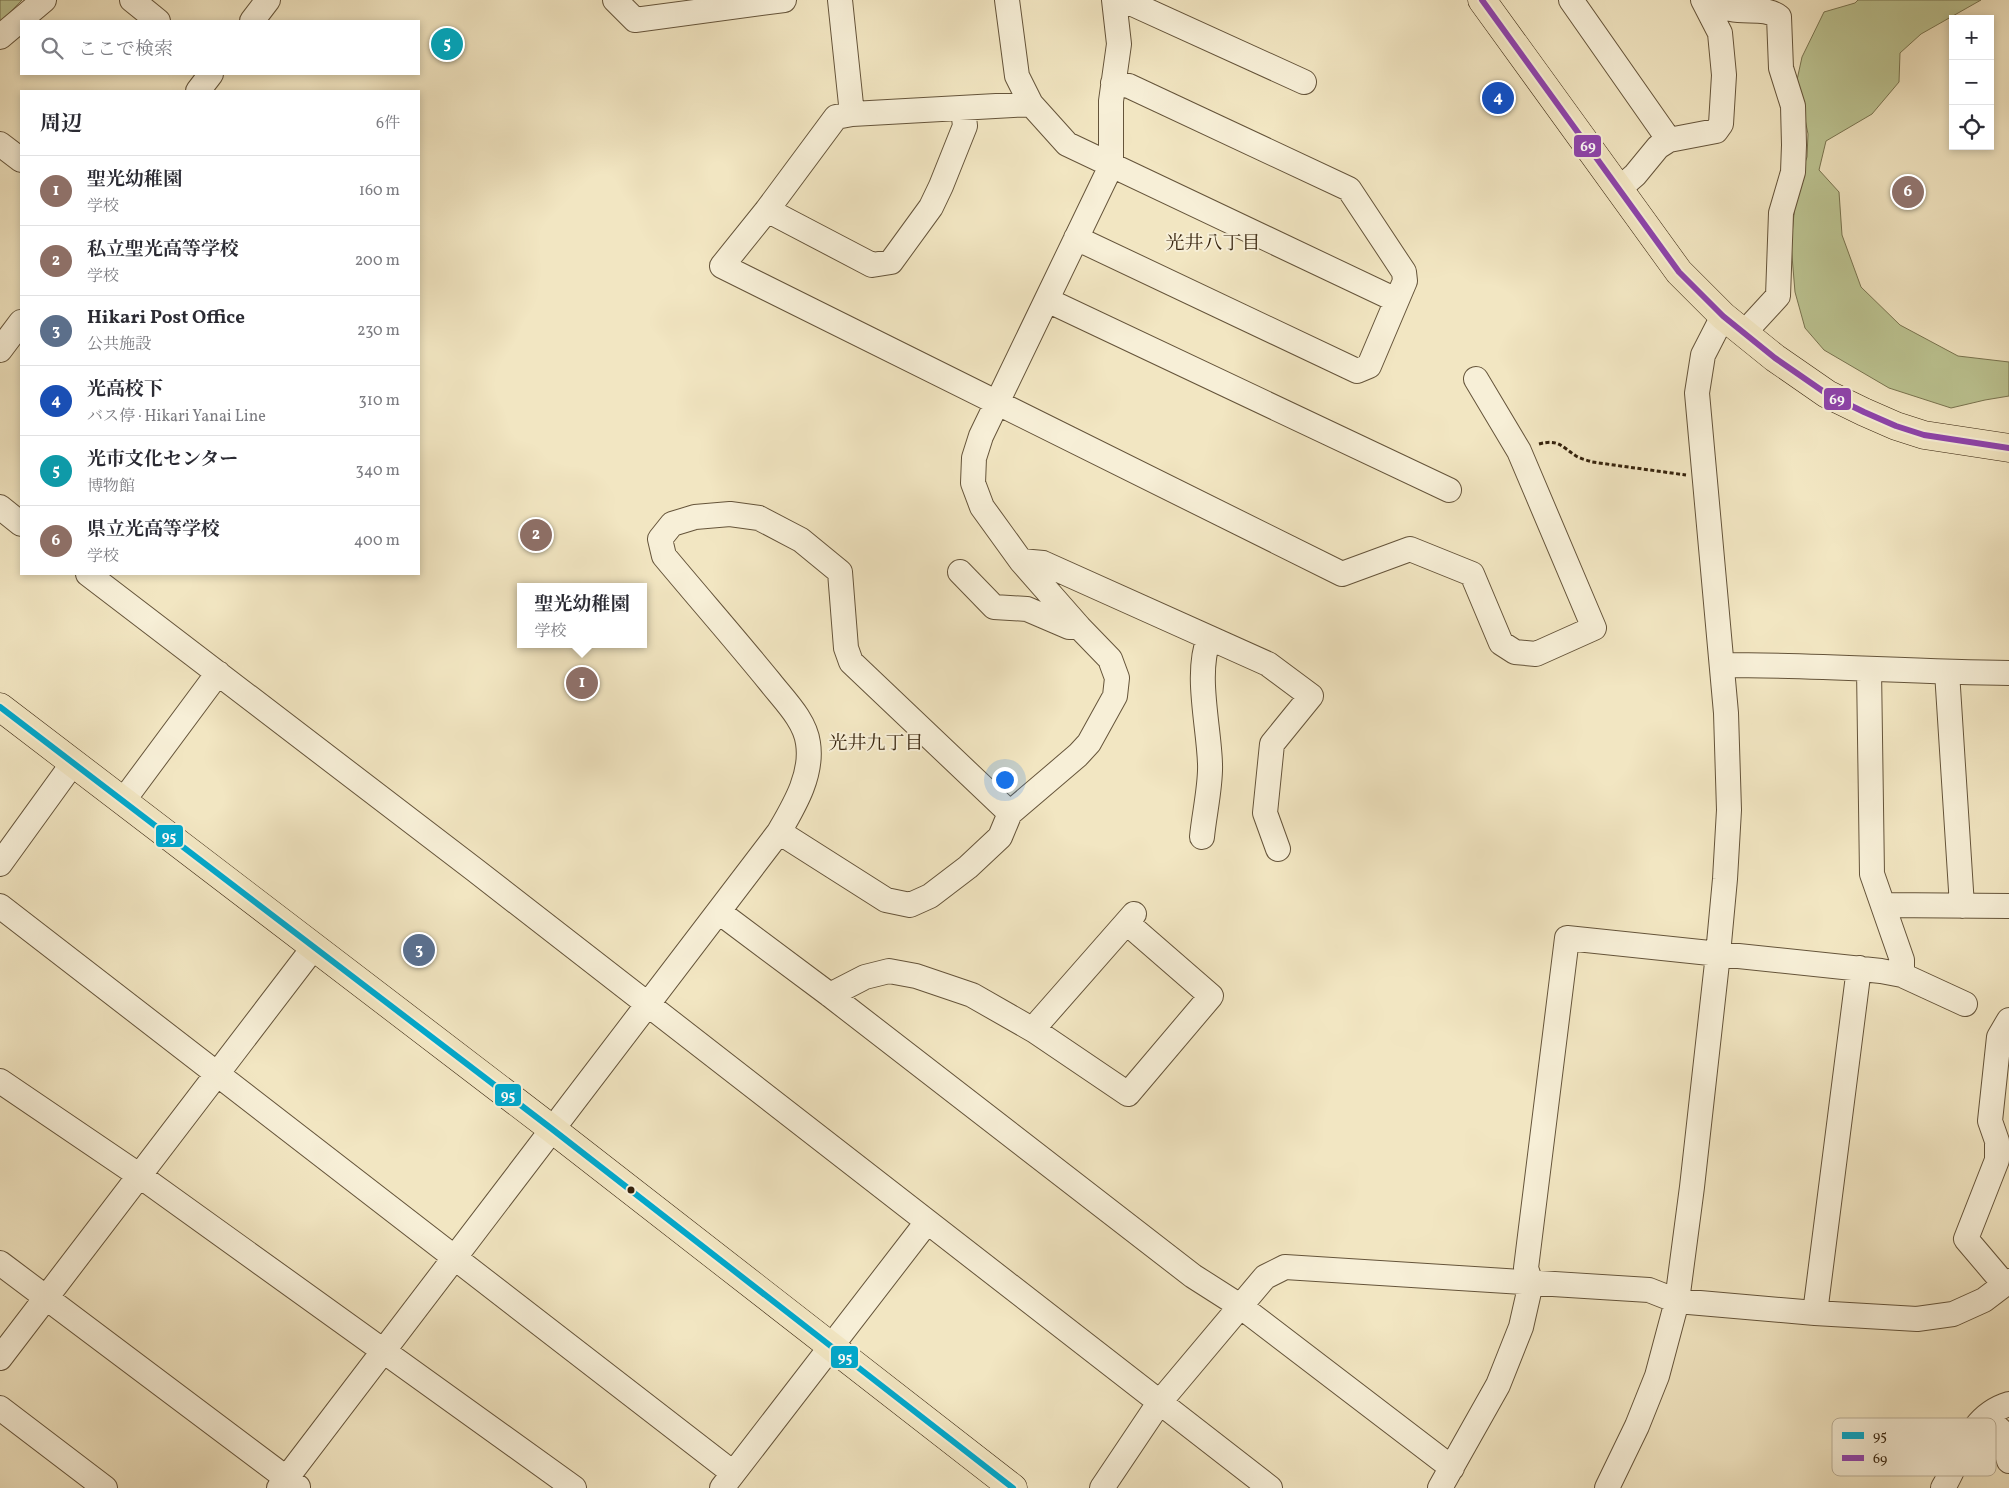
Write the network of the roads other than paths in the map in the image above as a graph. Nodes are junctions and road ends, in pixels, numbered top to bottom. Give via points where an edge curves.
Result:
1 (44, 0) edge
2 (132, 0) edge
3 (268, 0) edge
4 (614, 0) edge
5 (784, 0) edge
6 (840, 0) edge
7 (1007, 0) edge
8 (1482, 0) edge
9 (1571, 0) edge
10 (1703, 0) edge
11 (1716, 0) edge
12 (1114, 1) edge
13 (665, 8) edge
14 (20, 20) edge
15 (20, 20) edge
16 (157, 20) edge
17 (253, 20) edge
18 (0, 37) edge
19 (210, 75) edge
20 (1304, 82) dead end
21 (1113, 83) junction
22 (199, 90) edge
23 (1031, 104) junction
24 (963, 109) junction
25 (852, 114) junction
26 (1669, 140) junction
27 (0, 144) edge
28 (20, 159) edge
29 (1111, 166) junction
30 (1620, 188) junction
31 (767, 210) junction
32 (1076, 238) junction
33 (1047, 300) junction
34 (1396, 300) junction
35 (1723, 316) junction
36 (20, 323) edge
37 (1744, 333) junction
38 (0, 350) edge
39 (1476, 378) dead end
40 (996, 404) junction
41 (2009, 448) edge
42 (1449, 490) dead end
43 (0, 507) edge
44 (20, 523) edge
45 (1021, 561) junction
46 (960, 572) dead end
47 (89, 575) edge
48 (1079, 627) junction
49 (1209, 638) junction
50 (1722, 665) junction
51 (1869, 669) junction
52 (1947, 672) junction
53 (218, 673) junction
54 (2009, 673) edge
55 (0, 707) edge
56 (73, 763) junction
57 (123, 801) junction
58 (1010, 813) junction
59 (779, 832) junction
60 (1202, 837) dead end
61 (1278, 849) dead end
62 (0, 864) edge
63 (1883, 905) junction
64 (0, 906) edge
65 (1962, 906) junction
66 (2009, 906) edge
67 (719, 912) junction
68 (314, 947) junction
69 (1718, 954) junction
70 (1859, 968) junction
71 (1902, 975) junction
72 (830, 995) junction
73 (647, 1004) junction
74 (1965, 1004) dead end
75 (1035, 1031) junction
76 (2006, 1033) edge
77 (218, 1074) junction
78 (0, 1081) edge
79 (552, 1129) junction
80 (140, 1176) junction
81 (927, 1222) junction
82 (455, 1257) junction
83 (0, 1263) edge
84 (1531, 1283) junction
85 (2007, 1283) edge
86 (46, 1298) junction
87 (1677, 1301) junction
88 (1240, 1306) junction
89 (1814, 1313) junction
90 (831, 1346) junction
91 (382, 1352) junction
92 (0, 1358) edge
93 (1160, 1403) junction
94 (2009, 1404) edge
95 (0, 1408) edge
96 (1986, 1417) edge
97 (1996, 1426) edge
98 (2009, 1461) edge
99 (1452, 1468) junction
100 (1949, 1476) edge
101 (727, 1481) edge
102 (288, 1485) edge
103 (105, 1488) edge
104 (574, 1488) edge
105 (1013, 1488) edge
106 (1102, 1488) edge
107 (1270, 1488) edge
108 (1440, 1488) edge
109 (1607, 1488) edge
110 (1943, 1488) edge

1 - 14 street
2 - 16 street
3 - 17 street
4 - 13 street via 634,20
5 - 13 street
6 - 25 street
7 - 23 street via 1017,76
8 - 30 main road
9 - 26 street
10 - 26 street via 1720,33 1724,75 1721,124 1716,131
11 - 37 street via 1732,10 1772,12 1779,17 1781,68 1793,106 1793,172 1781,213 1778,296
12 - 20 street via 1126,1
12 - 21 street via 1119,44
15 - 18 street
19 - 22 street
21 - 29 street
21 - 34 street via 1129,86 1349,189 1404,272 1405,281
23 - 24 street
23 - 29 street via 1067,144
24 - 25 street
24 - 31 street via 964,126 941,186 931,206 891,262 872,265
25 - 31 street via 836,117
26 - 30 street via 1658,147
27 - 28 street
29 - 32 street
29 - 34 street
30 - 35 main road via 1680,272
31 - 40 street via 722,266
32 - 33 street
32 - 34 street via 1357,371 1369,366
33 - 40 street
33 - 42 street
35 - 37 main road
35 - 50 street via 1703,355 1697,393
36 - 38 street
37 - 41 main road via 1827,394 1896,426 1924,436
39 - 40 street via 1519,451 1594,628 1536,654 1516,652 1501,643 1472,574 1410,549 1342,574
40 - 45 street via 974,458 973,483 982,507
43 - 44 street
45 - 48 street
45 - 49 street via 1043,563
46 - 48 street via 994,607 1027,609 1069,627
47 - 53 street
48 - 58 street via 1110,659 1116,678 1115,696 1078,755
49 - 60 street via 1204,652 1205,716 1211,766
49 - 61 street via 1268,664 1311,696 1272,744 1265,813
50 - 51 street
50 - 69 street via 1729,810
51 - 52 street
51 - 63 street via 1872,874
52 - 54 street
52 - 65 street
53 - 57 street
53 - 73 street
55 - 56 main road
56 - 57 main road
56 - 62 street
57 - 68 main road
58 - 59 street via 994,843 930,896 910,906 886,900
58 - 59 street via 851,662 846,648 840,572 801,540 759,518 730,514 695,517 672,524 660,539 664,556 799,718 808,742 808,765 802,789
59 - 67 street
63 - 65 street
63 - 71 street via 1902,960
64 - 77 street
65 - 66 street
67 - 72 street
67 - 73 street
68 - 77 street
68 - 79 main road
69 - 70 street
69 - 84 street via 1567,938 1526,1268
69 - 87 street
70 - 71 street
70 - 89 street
71 - 74 street
72 - 75 street via 865,977 889,971 916,976 972,995
72 - 88 street via 1193,1276
73 - 79 street
73 - 81 street
75 - 75 street via 1128,1094 1211,996 1130,918 1040,1020
76 - 85 street via 1990,1121 1997,1160 1966,1239
77 - 80 street
77 - 82 street
78 - 80 street
79 - 82 street
79 - 90 main road
80 - 86 street
80 - 91 street
81 - 90 street
81 - 93 street
82 - 91 street
82 - 101 street
83 - 86 street
84 - 87 street via 1649,1290
84 - 88 street via 1285,1267 1265,1277
84 - 99 street via 1522,1327 1498,1384
85 - 89 street via 1984,1300 1953,1314 1917,1319
86 - 92 street
86 - 102 street
87 - 89 street
87 - 109 street via 1656,1376
88 - 93 street
88 - 99 street
90 - 101 street
90 - 105 main road
91 - 102 street
91 - 104 street
93 - 106 street
93 - 107 street
94 - 96 street via 1996,1408
95 - 103 street
97 - 98 street
99 - 108 street
100 - 110 street

